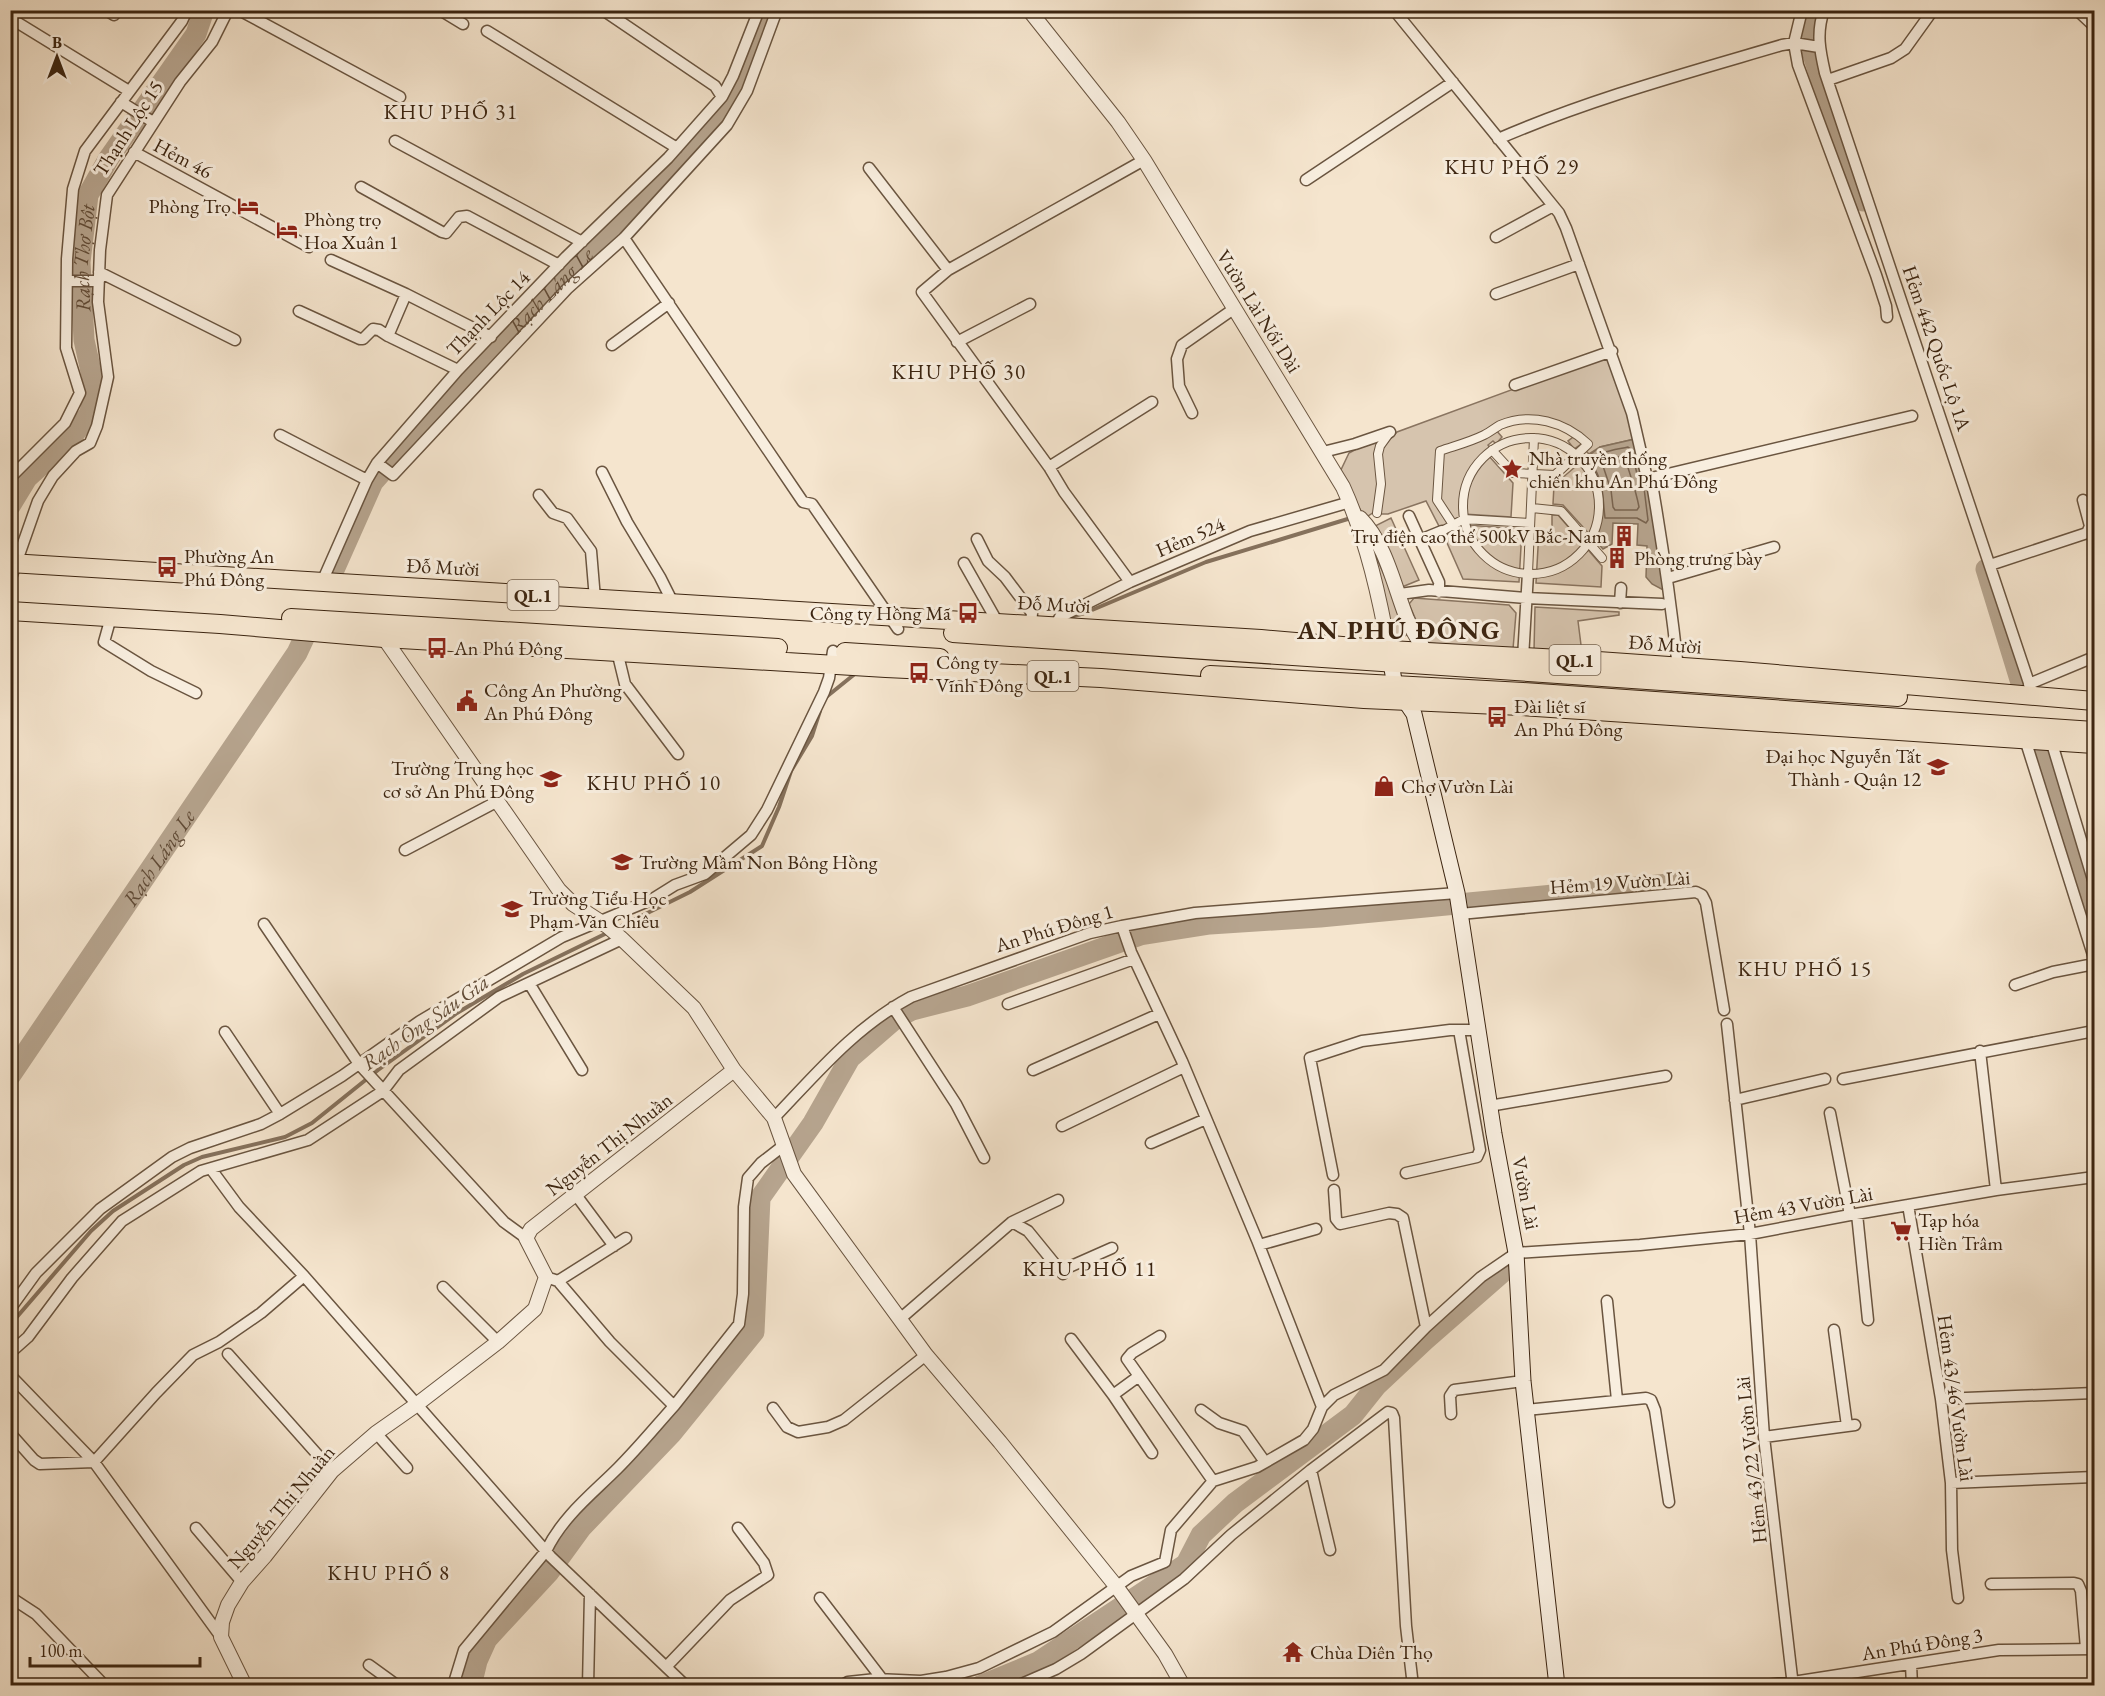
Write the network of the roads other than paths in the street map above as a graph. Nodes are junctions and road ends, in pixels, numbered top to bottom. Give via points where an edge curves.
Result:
1 (187, 10) edge
2 (228, 10) edge
3 (239, 10) edge
4 (440, 10) edge
5 (603, 10) edge
6 (759, 10) edge
7 (777, 10) edge
8 (1029, 10) edge
9 (1394, 10) edge
10 (1802, 10) edge
11 (1824, 10) edge
12 (1933, 10) edge
13 (2077, 10) edge
14 (10, 18) edge
15 (463, 24) dead end
16 (2094, 26) edge
17 (487, 31) dead end
18 (1794, 43) junction
19 (1813, 46) junction
20 (1828, 80) junction
21 (1453, 82) junction
22 (129, 91) junction
23 (400, 97) dead end
24 (722, 97) junction
25 (121, 102) junction
26 (153, 122) junction
27 (1498, 139) junction
28 (395, 141) dead end
29 (677, 148) junction
30 (134, 152) junction
31 (668, 158) junction
32 (1144, 160) junction
33 (869, 168) dead end
34 (683, 173) junction
35 (1306, 180) dead end
36 (361, 187) dead end
37 (1553, 206) junction
38 (1496, 237) dead end
39 (624, 238) junction
40 (582, 242) junction
41 (309, 247) dead end
42 (331, 260) dead end
43 (1579, 264) junction
44 (559, 265) junction
45 (948, 270) junction
46 (99, 277) junction
47 (67, 281) junction
48 (406, 294) junction
49 (1496, 294) dead end
50 (669, 303) junction
51 (1030, 304) dead end
52 (1235, 308) junction
53 (299, 311) dead end
54 (1887, 317) dead end
55 (388, 336) junction
56 (491, 337) junction
57 (235, 340) dead end
58 (957, 342) junction
59 (612, 345) dead end
60 (1612, 351) junction
61 (458, 370) junction
62 (1515, 385) dead end
63 (1152, 402) dead end
64 (1192, 413) dead end
65 (1912, 416) dead end
66 (1390, 432) joint
67 (280, 435) dead end
68 (1534, 438) junction
69 (1492, 450) junction
70 (1323, 452) junction
71 (1577, 456) junction
72 (377, 463) junction
73 (1049, 467) junction
74 (602, 472) dead end
75 (1534, 474) junction
76 (10, 478) edge
77 (1651, 478) junction
78 (367, 480) junction
79 (539, 495) dead end
80 (2083, 500) dead end
81 (1352, 507) junction
82 (1532, 508) junction
83 (1377, 513) dead end
84 (1409, 516) dead end
85 (1464, 519) junction
86 (1530, 523) junction
87 (1454, 526) junction
88 (1442, 531) joint
89 (977, 539) dead end
90 (1420, 540) junction
91 (1588, 542) junction
92 (1774, 547) dead end
93 (1602, 558) dead end
94 (964, 563) dead end
95 (1990, 565) junction
96 (12, 569) edge
97 (1528, 573) junction
98 (1668, 578) junction
99 (322, 582) junction
100 (1130, 582) junction
101 (1621, 588) dead end
102 (1439, 592) junction
103 (1400, 594) junction
104 (595, 598) junction
105 (1527, 598) junction
106 (10, 600) edge
107 (673, 603) junction
108 (1620, 603) junction
109 (1662, 604) dead end
110 (10, 611) edge
111 (111, 617) junction
112 (893, 622) junction
113 (998, 623) junction
114 (1030, 625) junction
115 (1055, 626) junction
116 (383, 631) junction
117 (617, 651) junction
118 (832, 657) junction
119 (1390, 657) junction
120 (2094, 657) edge
121 (1422, 658) junction
122 (1523, 658) junction
123 (1678, 668) junction
124 (196, 693) dead end
125 (2033, 695) junction
126 (1410, 698) junction
127 (2094, 701) edge
128 (2094, 713) edge
129 (2094, 730) edge
130 (2022, 731) junction
131 (2049, 734) junction
132 (2094, 744) edge
133 (678, 754) dead end
134 (498, 801) junction
135 (405, 850) dead end
136 (2094, 883) edge
137 (1459, 904) junction
138 (603, 923) junction
139 (264, 924) dead end
140 (1124, 931) junction
141 (620, 937) junction
142 (1132, 956) junction
143 (2094, 958) edge
144 (2094, 964) edge
145 (529, 982) junction
146 (2015, 985) dead end
147 (1008, 1004) dead end
148 (895, 1010) junction
149 (1724, 1010) dead end
150 (1159, 1014) junction
151 (1727, 1024) dead end
152 (1459, 1030) junction
153 (1478, 1030) junction
154 (2094, 1031) edge
155 (225, 1032) dead end
156 (1980, 1051) junction
157 (361, 1066) junction
158 (1184, 1067) junction
159 (582, 1070) dead end
160 (734, 1070) junction
161 (1033, 1070) dead end
162 (1666, 1076) dead end
163 (1824, 1078) dead end
164 (1843, 1079) dead end
165 (381, 1089) junction
166 (1735, 1100) junction
167 (1489, 1106) junction
168 (1830, 1113) dead end
169 (280, 1114) junction
170 (774, 1118) junction
171 (1206, 1119) junction
172 (1062, 1126) dead end
173 (1151, 1143) dead end
174 (785, 1149) junction
175 (984, 1158) dead end
176 (211, 1169) junction
177 (1406, 1173) dead end
178 (1333, 1175) dead end
179 (2094, 1177) edge
180 (1334, 1190) dead end
181 (1996, 1190) junction
182 (576, 1195) junction
183 (1058, 1200) dead end
184 (1908, 1205) junction
185 (1853, 1214) junction
186 (1012, 1222) junction
187 (1316, 1229) dead end
188 (1750, 1234) junction
189 (526, 1238) junction
190 (626, 1238) dead end
191 (1259, 1245) junction
192 (614, 1246) junction
193 (1112, 1248) dead end
194 (1516, 1253) junction
195 (304, 1276) junction
196 (552, 1279) junction
197 (443, 1287) dead end
198 (1607, 1301) dead end
199 (10, 1309) edge
200 (900, 1319) junction
201 (1868, 1320) dead end
202 (1426, 1327) junction
203 (1834, 1330) dead end
204 (1160, 1336) dead end
205 (1071, 1339) dead end
206 (498, 1342) junction
207 (10, 1353) edge
208 (228, 1354) dead end
209 (926, 1355) junction
210 (10, 1375) edge
211 (1139, 1376) junction
212 (1523, 1381) junction
213 (2094, 1394) edge
214 (1113, 1395) junction
215 (1941, 1399) junction
216 (1617, 1400) junction
217 (416, 1405) junction
218 (674, 1406) junction
219 (1322, 1407) junction
220 (773, 1408) dead end
221 (1201, 1410) dead end
222 (1526, 1410) junction
223 (1451, 1414) dead end
224 (376, 1432) junction
225 (10, 1433) edge
226 (1764, 1437) junction
227 (1152, 1453) dead end
228 (94, 1462) junction
229 (1265, 1462) junction
230 (407, 1468) dead end
231 (1311, 1470) junction
232 (332, 1471) junction
233 (2094, 1477) edge
234 (1213, 1481) junction
235 (1951, 1483) junction
236 (1669, 1502) dead end
237 (196, 1528) dead end
238 (738, 1528) dead end
239 (1330, 1550) dead end
240 (548, 1554) junction
241 (242, 1582) junction
242 (1991, 1584) dead end
243 (1118, 1589) junction
244 (590, 1594) junction
245 (10, 1597) edge
246 (820, 1598) dead end
247 (1958, 1598) dead end
248 (1134, 1611) junction
249 (221, 1637) junction
250 (2090, 1648) edge
251 (1911, 1664) junction
252 (369, 1665) dead end
253 (666, 1666) junction
254 (882, 1679) junction
255 (1793, 1684) edge
256 (105, 1686) edge
257 (245, 1686) edge
258 (398, 1686) edge
259 (453, 1686) edge
260 (588, 1686) edge
261 (686, 1686) edge
262 (841, 1686) edge
263 (1017, 1686) edge
264 (1184, 1686) edge
265 (1413, 1686) edge
266 (1557, 1686) edge
267 (1756, 1686) edge
268 (1912, 1686) edge

1 - 22 street, Thạnh Lộc 15
2 - 26 street, Thạnh Lộc 15 via 212,42
3 - 23 street
4 - 15 street
5 - 24 street via 716,86
6 - 24 street, Thạnh Lộc 14
7 - 34 street, Thạnh Lộc 14 via 747,91 727,124
8 - 32 street, Vườn Lài Nối Dài
9 - 21 street
10 - 18 street
11 - 19 street, Hẻm 442 Quốc Lộ 1A
12 - 20 street via 1905,49
13 - 16 street
14 - 22 street
17 - 29 street
18 - 19 street
18 - 27 street via 1654,83
18 - 54 street via 1798,65 1876,275
19 - 20 street, Hẻm 442 Quốc Lộ 1A
20 - 95 street, Hẻm 442 Quốc Lộ 1A
21 - 27 street
21 - 35 street
22 - 25 street, Thạnh Lộc 15
24 - 29 street, Thạnh Lộc 14
25 - 26 street
25 - 47 street, Thạnh Lộc 15 via 85,151 73,189
26 - 30 street, Thạnh Lộc 15
27 - 37 street
28 - 40 street
29 - 31 street, Thạnh Lộc 14
30 - 41 street, Hẻm 46
30 - 46 street, Thạnh Lộc 15 via 107,195
31 - 34 street
31 - 40 street, Thạnh Lộc 14
32 - 45 street
32 - 52 street, Vườn Lài Nối Dài
33 - 45 street
34 - 39 street, Thạnh Lộc 14
36 - 44 street via 441,232 446,233 459,217 467,216
37 - 38 street
37 - 43 street
39 - 50 street
39 - 72 street, Thạnh Lộc 14 via 567,289 393,475
40 - 44 street, Thạnh Lộc 14
42 - 48 street
43 - 49 street
43 - 60 street
44 - 56 street, Thạnh Lộc 14
45 - 58 street via 922,292
46 - 47 street
46 - 57 street
46 - 96 street, Thạnh Lộc 15 via 98,302 108,377 97,426 90,442 53,476
47 - 76 street, Thạnh Lộc 15 via 66,348 80,393 65,423
48 - 55 street
48 - 56 street
50 - 59 street
50 - 112 street via 803,502 812,504
51 - 58 street
52 - 64 street via 1182,345 1177,359 1179,386
52 - 70 street, Vườn Lài Nối Dài
53 - 55 street via 360,339 373,329
55 - 61 street
56 - 61 street, Thạnh Lộc 14
58 - 73 street
60 - 62 street
60 - 77 street via 1637,429 1644,468
61 - 72 street, Thạnh Lộc 14
63 - 73 street
65 - 77 street
66 - 70 street
66 - 83 street via 1378,454 1381,484
67 - 78 street
68 - 69 street via 1514,440
68 - 71 street via 1559,444
68 - 75 street
69 - 75 street via 1513,472
69 - 85 street via 1470,476 1464,492
70 - 81 street, Vườn Lài Nối Dài
71 - 75 street via 1555,475
71 - 87 street via 1588,444 1577,434 1560,425 1535,420 1505,424 1440,451 1437,500
71 - 91 street via 1591,473 1598,493 1597,522
72 - 78 street, Thạnh Lộc 14
73 - 100 street
74 - 107 street
75 - 82 street
77 - 98 street
78 - 99 street, Thạnh Lộc 14
79 - 104 street via 553,513 567,518 591,551
80 - 95 street via 2090,526 2087,533
81 - 100 street, Hẻm 524 via 1250,531
81 - 103 street, Vườn Lài via 1367,525
81 - 119 street, Vườn Lài Nối Dài via 1370,561
82 - 86 street
82 - 91 street via 1561,511
84 - 90 street
85 - 86 street
85 - 87 street
85 - 97 street via 1470,536 1485,555 1505,568
86 - 97 street
87 - 88 street
88 - 90 street
89 - 114 street via 988,561 1032,613
90 - 102 street via 1439,582
91 - 93 street
91 - 97 street via 1559,568
92 - 98 street
94 - 113 street
95 - 125 street, Hẻm 442 Quốc Lộ 1A
96 - 99 highway, Đỗ Mười / QL.1
96 - 112 highway, Đỗ Mười / QL.1
97 - 105 street
98 - 123 street
99 - 104 highway, Đỗ Mười / QL.1
100 - 115 street, Hẻm 524 via 1060,617
101 - 108 street
102 - 103 street
102 - 105 street
103 - 121 street, Vườn Lài
104 - 107 highway, Đỗ Mười / QL.1
105 - 108 street
105 - 122 street
106 - 116 highway, QL.1
107 - 112 highway, Đỗ Mười / QL.1
108 - 109 street
110 - 111 highway, QL.1
111 - 116 highway, QL.1
111 - 124 street via 104,642
112 - 113 highway, Đỗ Mười / QL.1
112 - 119 highway, Đỗ Mười / QL.1
113 - 114 highway, Đỗ Mười / QL.1
114 - 115 highway, Đỗ Mười / QL.1
115 - 119 highway, Đỗ Mười / QL.1 via 1262,639
116 - 117 highway, QL.1
116 - 118 highway, QL.1
116 - 134 street
117 - 118 highway, QL.1
117 - 133 street via 625,684
118 - 126 highway, QL.1
118 - 138 street via 824,692 751,835 705,874 675,885
119 - 121 highway, Đỗ Mười / QL.1
119 - 126 main road, Vườn Lài
120 - 125 street
121 - 122 highway, Đỗ Mười / QL.1
121 - 125 highway, Đỗ Mười / QL.1
121 - 126 main road, Vườn Lài
122 - 123 highway, Đỗ Mười / QL.1
123 - 125 highway, Đỗ Mười / QL.1
125 - 127 highway, Đỗ Mười / QL.1
125 - 128 highway, Đỗ Mười / QL.1
126 - 130 highway, QL.1 via 1523,692
126 - 137 main road, Vườn Lài
129 - 131 highway, QL.1
130 - 131 highway, QL.1
130 - 143 street
131 - 132 highway, QL.1
131 - 136 street
134 - 135 street
134 - 138 street via 559,890
137 - 140 street, An Phú Đông 1 via 1195,913
137 - 149 street, Hẻm 19 Vườn Lài via 1696,892 1706,903
137 - 153 main road, Vườn Lài
138 - 141 street
138 - 157 street via 562,937 420,1021
139 - 157 street
140 - 142 street
140 - 148 street, An Phú Đông 1 via 1090,933 911,997
141 - 145 street
141 - 160 street via 694,1008
142 - 147 street
142 - 150 street
144 - 146 street
145 - 159 street
145 - 165 street via 499,997 399,1070
148 - 170 street, An Phú Đông 1 via 845,1043
148 - 175 street via 956,1104
150 - 158 street
150 - 161 street
151 - 166 street, Hẻm 43/22 Vườn Lài
152 - 153 street
152 - 177 street via 1480,1150 1477,1157
152 - 178 street via 1362,1041 1310,1058
153 - 167 main road, Vườn Lài
154 - 156 street
155 - 169 street
156 - 164 street
156 - 181 street
157 - 165 street
157 - 169 street
158 - 171 street
158 - 172 street
160 - 170 street
160 - 182 street, Nguyễn Thị Nhuần
162 - 167 street
163 - 166 street
165 - 176 street via 308,1140
165 - 189 street via 504,1222
166 - 188 street, Hẻm 43/22 Vườn Lài
167 - 194 main road, Vườn Lài
168 - 185 street
169 - 199 street via 172,1157 109,1203 36,1273
170 - 174 street
171 - 173 street
171 - 191 street
174 - 200 street via 794,1174
174 - 218 street via 761,1163 748,1178 739,1324
176 - 195 street via 239,1207
176 - 207 street via 201,1171 122,1221 28,1337
179 - 181 street, Hẻm 43 Vườn Lài
180 - 202 street via 1336,1219 1340,1224 1389,1213 1403,1218
181 - 184 street, Hẻm 43 Vườn Lài
182 - 189 street, Nguyễn Thị Nhuần via 531,1229
182 - 192 street
183 - 186 street
184 - 185 street, Hẻm 43 Vườn Lài
184 - 215 street, Hẻm 43/46 Vườn Lài
185 - 188 street, Hẻm 43 Vườn Lài
185 - 201 street
186 - 193 street via 1028,1231 1062,1273
186 - 200 street
187 - 191 street
188 - 194 street, Hẻm 43 Vườn Lài
188 - 226 street, Hẻm 43/22 Vườn Lài
189 - 196 street
190 - 192 street
191 - 219 street
192 - 196 street
194 - 202 street via 1481,1276
194 - 212 main road, Vườn Lài
195 - 217 street
195 - 228 street via 261,1313 193,1355
196 - 206 street, Nguyễn Thị Nhuần via 535,1309
196 - 218 street
197 - 206 street
198 - 216 street
200 - 209 street
202 - 219 street via 1384,1370 1334,1395
203 - 226 street via 1851,1426
204 - 211 street via 1127,1359
205 - 214 street
206 - 217 street, Nguyễn Thị Nhuần
208 - 232 street
209 - 220 street via 844,1420 828,1427 798,1432 787,1427
209 - 243 street
210 - 228 street
211 - 214 street
211 - 234 street
212 - 222 main road, Vườn Lài
212 - 223 street via 1454,1390 1450,1396
213 - 215 street
214 - 227 street
215 - 235 street, Hẻm 43/46 Vườn Lài
216 - 222 street
216 - 236 street via 1646,1398 1653,1403
217 - 224 street, Nguyễn Thị Nhuần
217 - 240 street
218 - 240 street via 630,1456 578,1504 554,1534
219 - 229 street via 1304,1440
221 - 229 street via 1219,1423 1243,1431
222 - 266 main road, Vườn Lài
224 - 230 street
224 - 232 street, Nguyễn Thị Nhuần
225 - 228 street via 40,1464
226 - 255 street, Hẻm 43/22 Vườn Lài
228 - 249 street
229 - 234 street
231 - 239 street
231 - 248 street via 1184,1579
231 - 265 street via 1388,1412 1392,1413
232 - 241 street, Nguyễn Thị Nhuần
233 - 235 street
234 - 243 street via 1171,1530 1165,1562 1131,1576
235 - 247 street, Hẻm 43/46 Vườn Lài via 1952,1550
237 - 241 street
238 - 253 street via 764,1563 768,1575 730,1600
240 - 244 street
240 - 259 street via 465,1650
241 - 249 street, Nguyễn Thị Nhuần via 228,1605
242 - 250 street via 2078,1584
243 - 248 street
243 - 254 street via 1053,1632 979,1668 921,1681
244 - 253 street
244 - 260 street
245 - 256 street via 36,1614
246 - 254 street
248 - 263 street via 1081,1654
248 - 264 street
249 - 257 street
250 - 251 street, An Phú Đông 3 via 1999,1650
251 - 255 street, An Phú Đông 3
251 - 268 street
252 - 258 street
253 - 261 street
254 - 262 street
255 - 267 street, An Phú Đông 3

